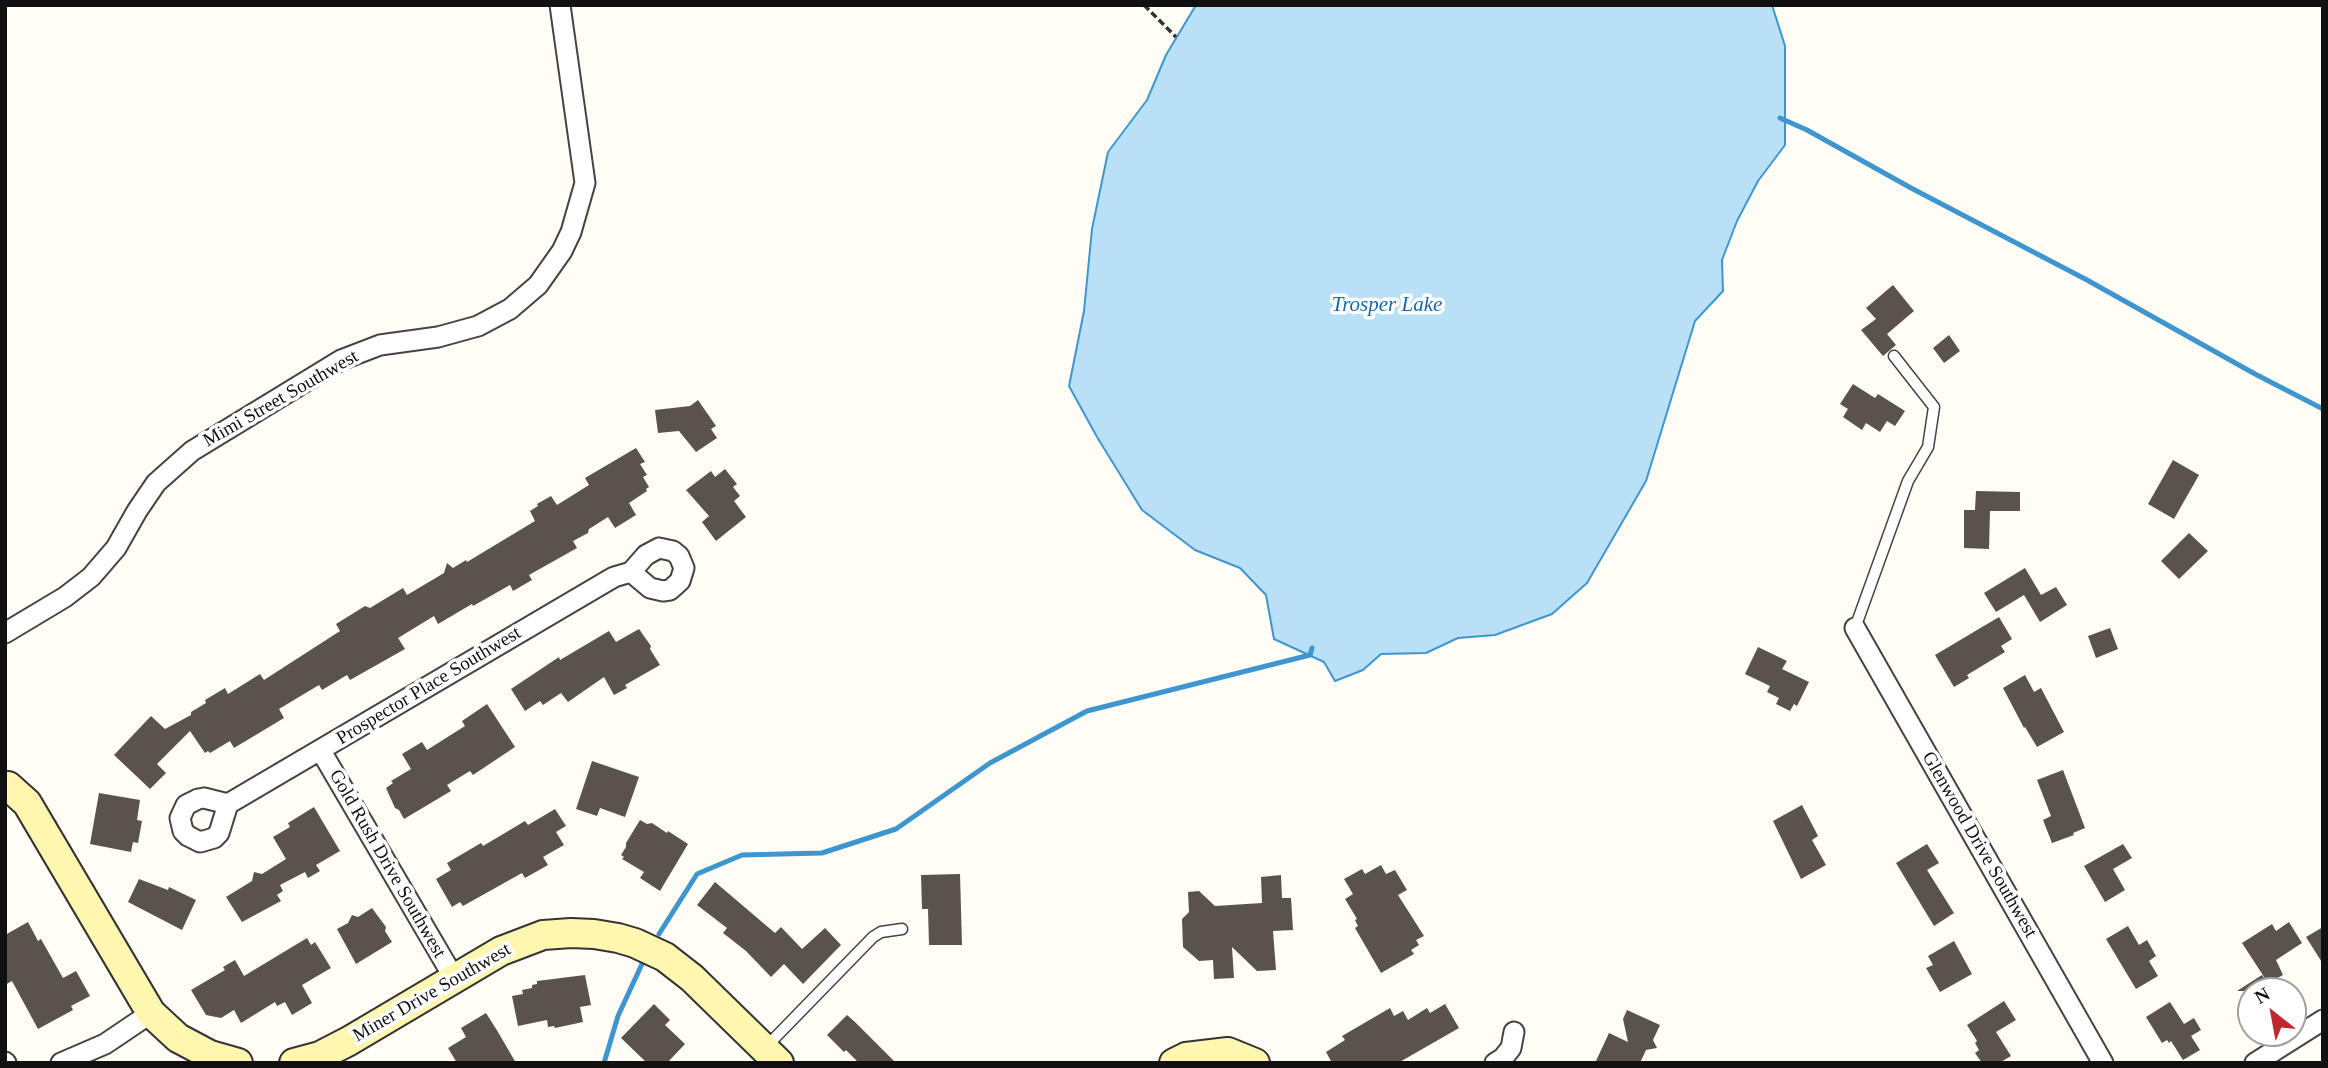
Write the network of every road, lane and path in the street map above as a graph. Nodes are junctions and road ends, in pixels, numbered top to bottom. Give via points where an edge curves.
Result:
1 (560, 5) edge
2 (1144, 5) edge
3 (1177, 37) dead end
4 (1894, 356) dead end
5 (631, 572) dead end
6 (1854, 628) joint
7 (5, 633) edge
8 (321, 751) junction
9 (6, 785) edge
10 (228, 804) dead end
11 (902, 929) dead end
12 (454, 978) junction
13 (151, 1013) junction
14 (2323, 1020) edge
15 (1514, 1032) dead end
16 (771, 1056) edge
17 (61, 1063) edge
18 (238, 1063) edge
19 (294, 1063) edge
20 (1174, 1063) edge
21 (1255, 1063) edge
22 (1495, 1063) edge
23 (2103, 1063) edge
24 (2255, 1063) edge

1 - 7 street, Mimi Street Southwest via 584,183 571,232 538,285 510,309 478,326 380,345 341,360 192,451 156,483 116,548 91,577
2 - 3 path
4 - 6 lane via 1934,407 1928,447 1908,481
5 - 8 street, Prospector Place Southwest via 614,577
6 - 23 street, Glenwood Drive Southwest
8 - 10 street, Prospector Place Southwest
8 - 12 street, Gold Rush Drive Southwest
9 - 13 street via 27,803
11 - 16 lane via 873,937
12 - 16 street, Miner Drive Southwest via 501,951 543,935 618,938 672,962
12 - 19 street, Miner Drive Southwest via 349,1041
13 - 17 street via 105,1044
13 - 18 street via 178,1038
14 - 24 street
15 - 22 street via 1511,1048
20 - 21 street via 1228,1052

